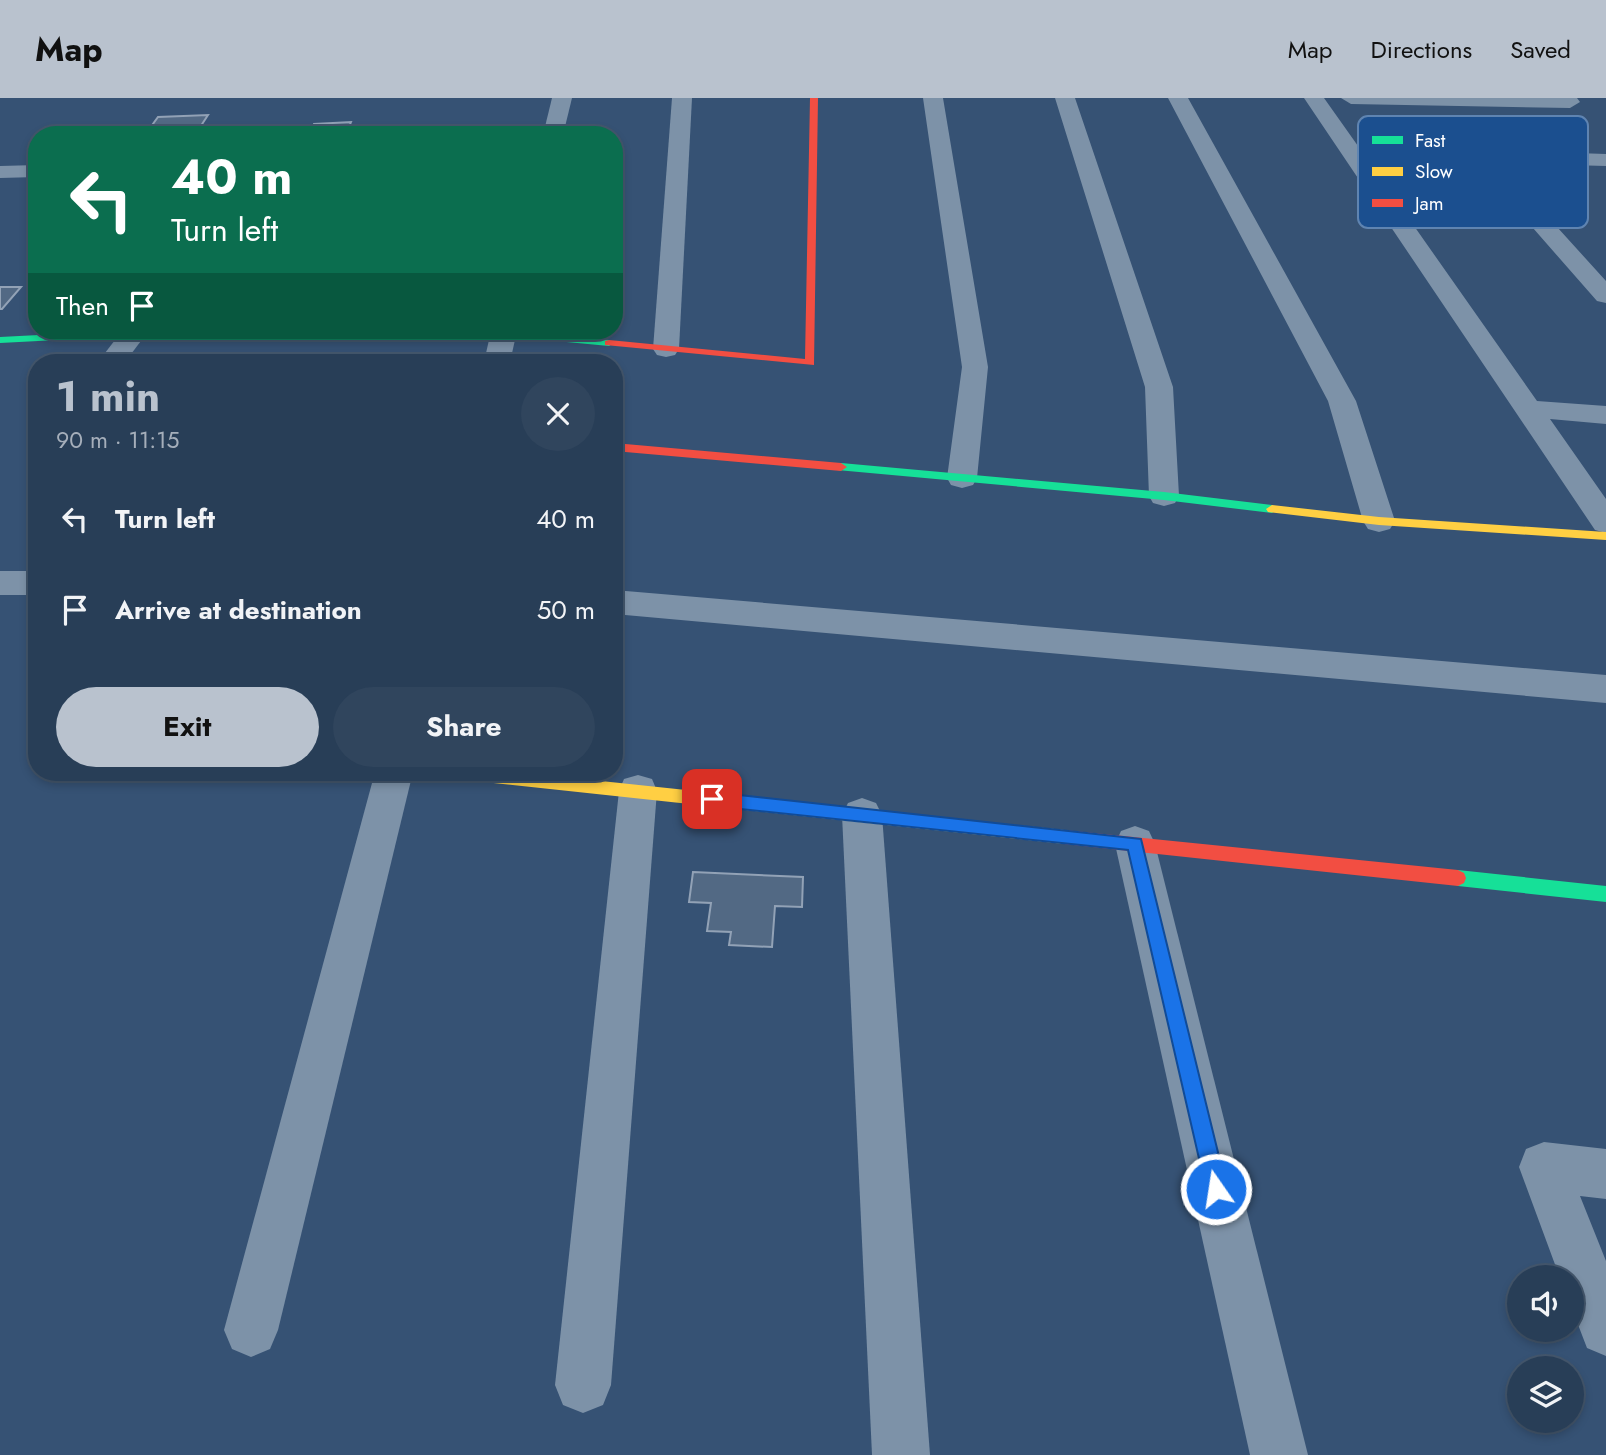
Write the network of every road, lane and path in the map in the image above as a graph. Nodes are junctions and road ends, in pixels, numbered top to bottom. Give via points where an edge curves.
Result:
1 (562, 98) edge
2 (682, 98) edge
3 (814, 98) edge
4 (933, 98) edge
5 (1065, 98) edge
6 (1178, 98) edge
7 (1314, 98) edge
8 (1351, 98) edge
9 (1570, 102) dead end
10 (554, 126) edge
11 (1351, 152) junction
12 (1358, 152) edge
13 (1588, 159) edge
14 (1606, 160) edge
15 (1358, 162) edge
16 (28, 171) edge
17 (0, 172) edge
18 (1403, 228) edge
19 (1545, 228) edge
20 (1606, 296) edge
21 (28, 338) edge
22 (0, 340) edge
23 (128, 340) edge
24 (580, 340) edge
25 (666, 349) junction
26 (117, 354) edge
27 (1528, 410) junction
28 (1606, 415) edge
29 (623, 448) edge
30 (962, 478) junction
31 (1164, 496) junction
32 (1379, 521) junction
33 (1606, 522) edge
34 (1606, 536) edge
35 (0, 583) edge
36 (28, 583) edge
37 (623, 603) edge
38 (1606, 689) edge
39 (392, 781) edge
40 (542, 781) edge
41 (638, 791) junction
42 (862, 815) junction
43 (1135, 844) junction
44 (1606, 894) edge
45 (1606, 1174) edge
46 (251, 1329) dead end
47 (1606, 1329) edge
48 (583, 1385) dead end
49 (901, 1455) edge
50 (1279, 1455) edge

1 - 10 street
2 - 25 street
3 - 25 street via 810,363
4 - 30 street via 975,368
5 - 31 street via 1159,387
6 - 32 street via 1342,401
7 - 11 street
8 - 9 street
11 - 12 street
11 - 15 street
13 - 14 street
16 - 17 street
18 - 27 street
19 - 20 street
21 - 22 street
23 - 26 street
24 - 25 street
27 - 28 street
27 - 33 street
29 - 30 street
30 - 31 street
31 - 32 street
32 - 34 street
35 - 36 street
37 - 38 street
39 - 46 street
40 - 41 street
41 - 42 street
41 - 48 street
42 - 43 street
42 - 49 street
43 - 44 street
43 - 50 street
45 - 47 street via 1544,1167

